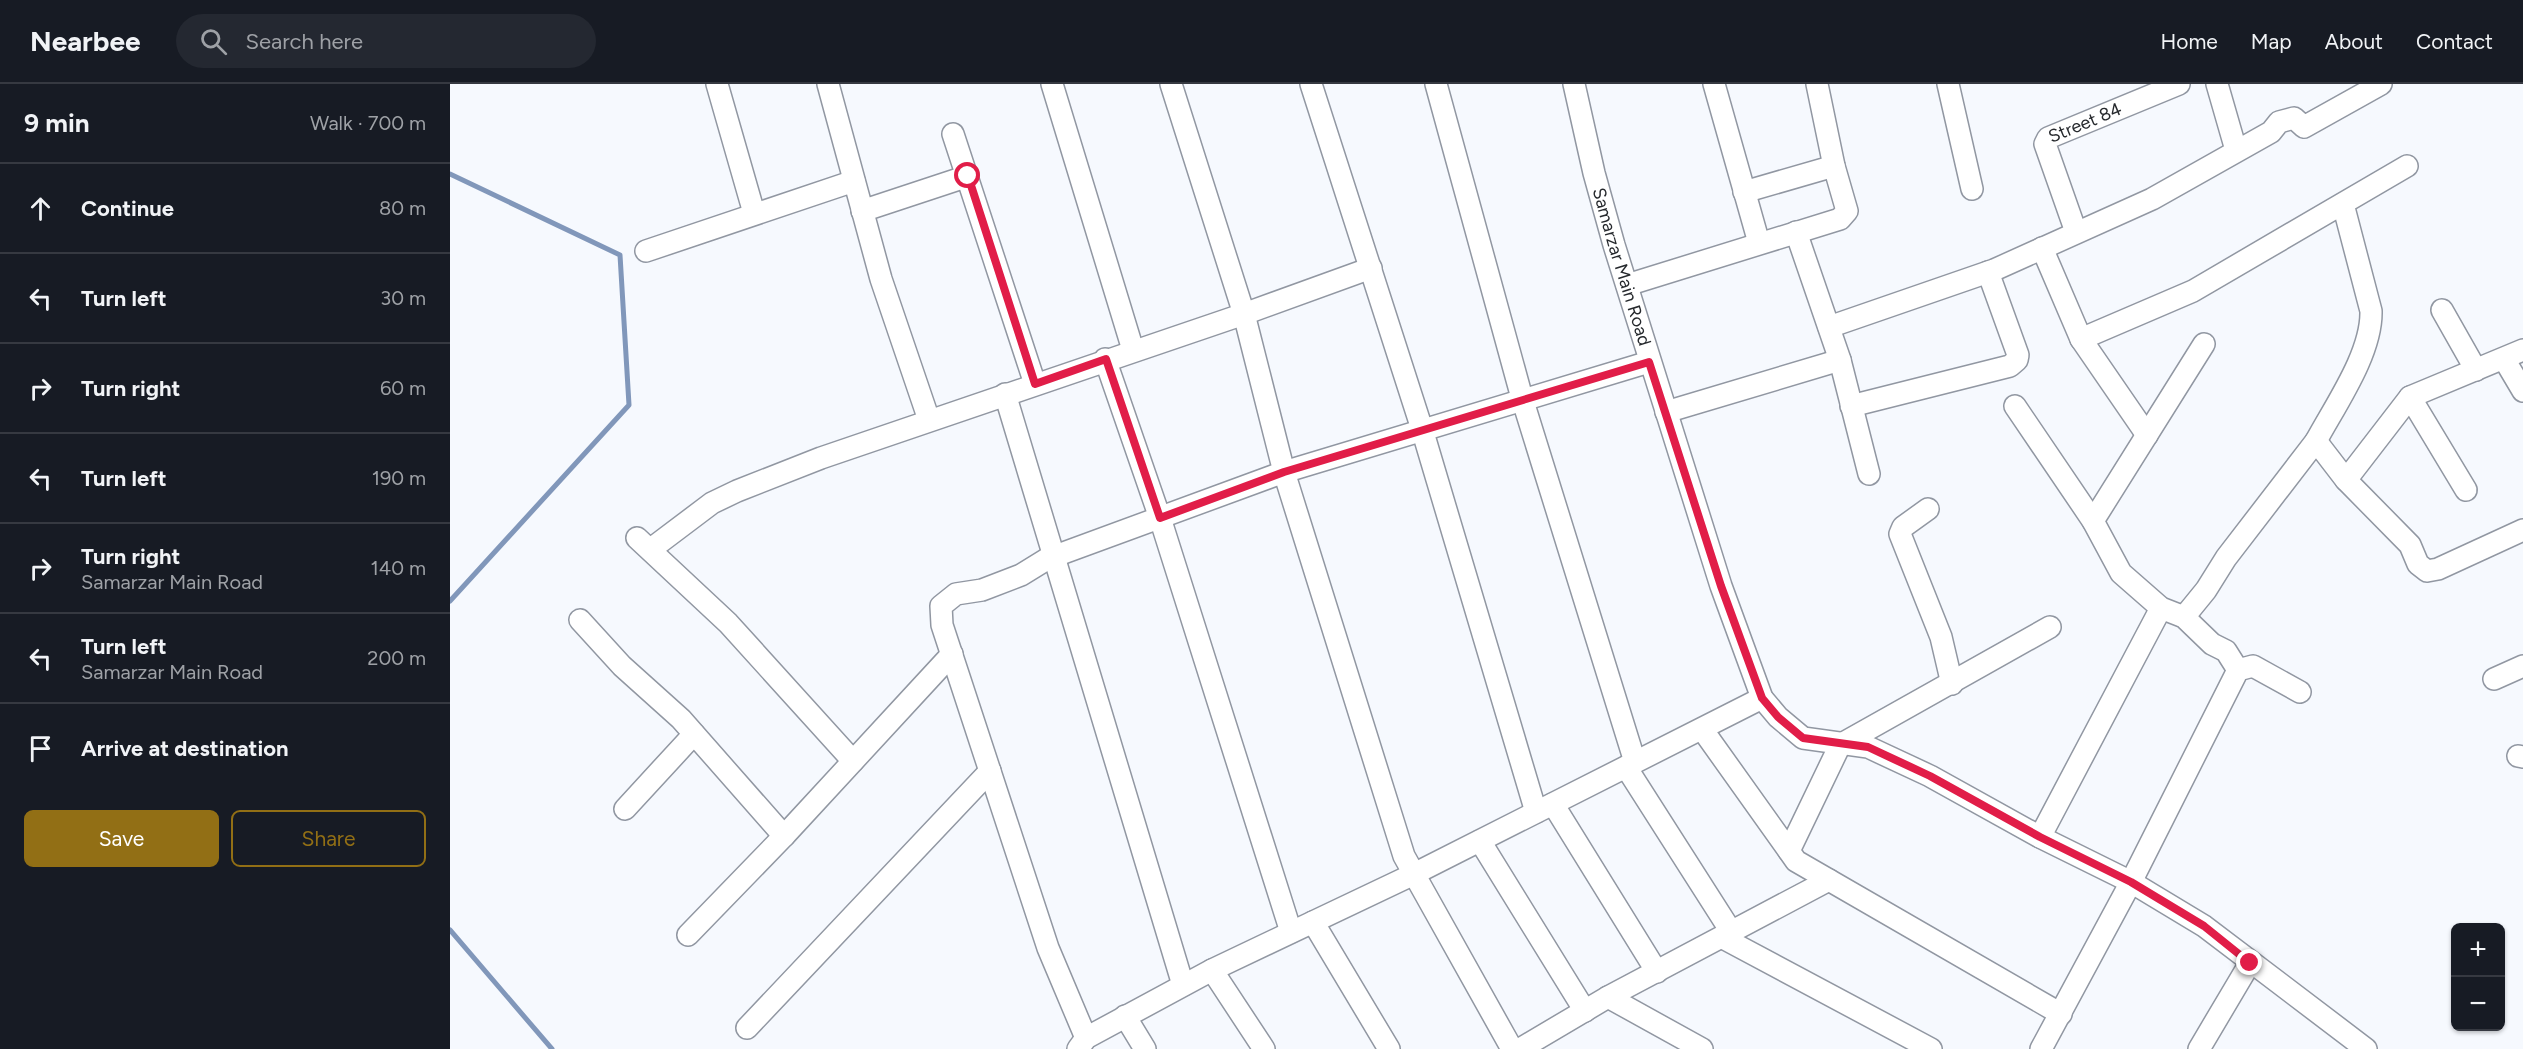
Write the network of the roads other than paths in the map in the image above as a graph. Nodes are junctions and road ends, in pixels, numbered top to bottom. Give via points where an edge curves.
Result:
1 (717, 84) edge
2 (828, 84) edge
3 (1052, 84) edge
4 (1171, 84) edge
5 (1311, 84) edge
6 (1436, 84) edge
7 (1574, 84) edge
8 (1714, 84) edge
9 (1817, 84) edge
10 (1948, 84) edge
11 (2179, 84) edge
12 (2217, 84) edge
13 (2381, 84) edge
14 (953, 134) dead end
15 (2236, 150) junction
16 (1834, 166) junction
17 (2407, 166) dead end
18 (968, 176) junction
19 (854, 181) junction
20 (1972, 189) dead end
21 (1744, 192) junction
22 (2343, 204) junction
23 (862, 211) junction
24 (754, 213) junction
25 (1796, 232) junction
26 (2076, 232) junction
27 (1759, 243) junction
28 (2042, 248) junction
29 (646, 250) dead end
30 (1371, 268) junction
31 (1988, 272) junction
32 (1627, 285) junction
33 (2442, 310) dead end
34 (1244, 314) junction
35 (1829, 327) junction
36 (2080, 339) junction
37 (2204, 344) dead end
38 (1133, 350) junction
39 (2513, 354) edge
40 (1106, 359) junction
41 (1840, 360) junction
42 (1649, 362) junction
43 (2476, 370) junction
44 (1035, 384) junction
45 (2523, 391) edge
46 (1005, 394) junction
47 (2410, 397) junction
48 (1522, 398) junction
49 (1851, 406) junction
50 (2015, 406) dead end
51 (1666, 412) junction
52 (929, 420) junction
53 (1422, 429) junction
54 (2146, 435) junction
55 (2316, 441) junction
56 (1284, 472) junction
57 (1869, 474) dead end
58 (2346, 480) junction
59 (2466, 490) dead end
60 (1928, 509) dead end
61 (1160, 518) junction
62 (2093, 520) junction
63 (2523, 530) edge
64 (1055, 556) junction
65 (2161, 608) junction
66 (2184, 617) junction
67 (580, 620) dead end
68 (2050, 627) dead end
69 (952, 654) junction
70 (2523, 666) edge
71 (2238, 670) junction
72 (2494, 679) dead end
73 (1952, 684) junction
74 (2300, 692) dead end
75 (1762, 698) junction
76 (1702, 729) junction
77 (694, 734) junction
78 (1840, 745) junction
79 (853, 761) junction
80 (1630, 765) junction
81 (990, 771) junction
82 (625, 808) dead end
83 (1545, 808) junction
84 (784, 836) junction
85 (2040, 837) junction
86 (1480, 841) junction
87 (1789, 851) junction
88 (1414, 874) junction
89 (1829, 880) junction
90 (2131, 882) junction
91 (1313, 922) junction
92 (1292, 932) junction
93 (688, 935) dead end
94 (1728, 935) junction
95 (2250, 963) junction
96 (1212, 969) junction
97 (1657, 972) junction
98 (1183, 985) junction
99 (1608, 998) junction
100 (1585, 1011) junction
101 (2061, 1014) junction
102 (1125, 1016) junction
103 (747, 1028) dead end
104 (1082, 1043) edge
105 (1146, 1049) edge
106 (1264, 1049) edge
107 (1389, 1049) edge
108 (1512, 1049) edge
109 (1521, 1049) edge
110 (1702, 1049) edge
111 (1931, 1049) edge
112 (2041, 1049) edge
113 (2199, 1049) edge
114 (2366, 1049) edge

1 - 24 street
2 - 19 street
3 - 38 street
4 - 34 street
5 - 30 street
6 - 48 street
7 - 32 street, Samarzar Main Road via 1594,173
8 - 21 street
9 - 16 street
10 - 20 street
11 - 26 street, Street 84 via 2048,138 2045,144
12 - 15 street
13 - 15 street via 2304,127 2294,118 2279,122 2271,132
14 - 18 street
15 - 26 street via 2152,199
16 - 21 street
16 - 25 street via 1845,215
17 - 22 street
18 - 23 street
18 - 44 street
19 - 23 street
19 - 24 street
21 - 27 street
22 - 36 street via 2193,291
22 - 55 street via 2372,322 2364,351
23 - 52 street
24 - 29 street
25 - 27 street
25 - 35 street
26 - 28 street
27 - 32 street
28 - 31 street
28 - 36 street
30 - 34 street
30 - 53 street
31 - 35 street
31 - 49 street via 2017,360 2010,366
32 - 42 street, Samarzar Main Road
33 - 43 street
34 - 38 street
34 - 56 street
35 - 41 street
36 - 54 street
37 - 54 street
38 - 40 street
39 - 43 street
39 - 45 street
40 - 44 street
40 - 61 street
41 - 49 street
41 - 51 street
42 - 48 street
42 - 51 street, Samarzar Main Road
43 - 47 street
44 - 46 street
46 - 52 street
46 - 64 street
47 - 58 street
47 - 59 street
48 - 53 street
48 - 80 street
49 - 57 street
50 - 62 street
51 - 75 street, Samarzar Main Road via 1721,586
52 - 79 street via 737,491 644,544 728,623
53 - 56 street
53 - 83 street
54 - 62 street
55 - 58 street
55 - 66 street
56 - 61 street
56 - 88 street via 1404,856
58 - 63 street via 2410,545 2418,564 2427,571
60 - 73 street via 1903,526 1900,534 1941,637
61 - 64 street
61 - 92 street
62 - 65 street via 2121,573
64 - 69 street via 982,590 956,594 941,606 942,625
64 - 98 street
65 - 66 street
65 - 85 street
66 - 71 street via 2212,644 2226,651
67 - 77 street
68 - 73 street
69 - 79 street
69 - 81 street
70 - 72 street
71 - 74 street via 2253,666
71 - 90 street
73 - 78 street
75 - 76 street
75 - 78 street, Samarzar Main Road via 1803,738
76 - 80 street
76 - 87 street
77 - 82 street
77 - 84 street
78 - 85 street, Samarzar Main Road via 1868,747 1930,776
78 - 87 street
79 - 84 street
80 - 83 street
80 - 94 street
81 - 103 street
81 - 104 street
83 - 86 street
83 - 97 street
84 - 93 street
85 - 90 street, Samarzar Main Road
86 - 88 street
86 - 100 street
87 - 89 street via 1796,861
88 - 91 street
88 - 108 street
89 - 94 street
89 - 101 street
90 - 95 street, Samarzar Main Road via 2204,926
90 - 101 street
91 - 92 street
91 - 107 street
92 - 96 street
94 - 97 street
94 - 111 street
95 - 113 street
95 - 114 street, Samarzar Main Road
96 - 98 street
96 - 106 street
97 - 99 street
98 - 102 street
99 - 100 street
99 - 110 street
100 - 109 street
101 - 112 street
102 - 104 street
102 - 105 street

